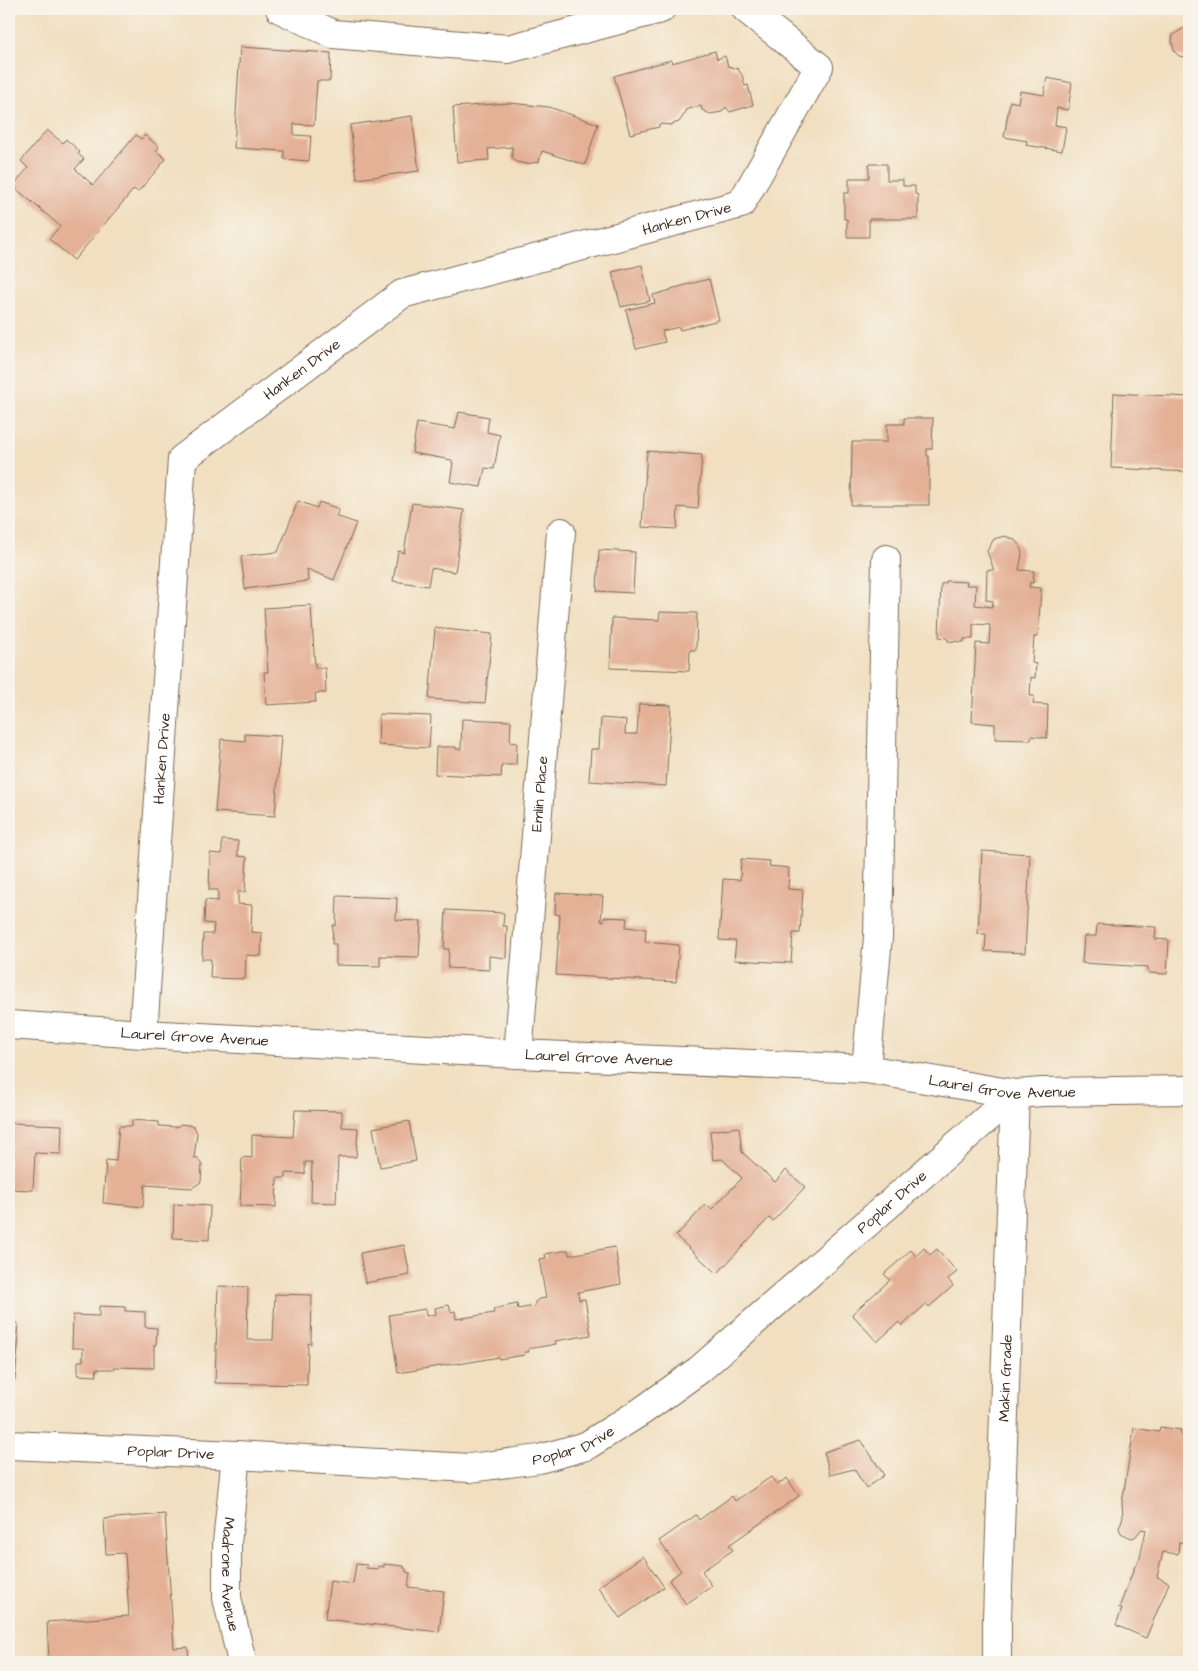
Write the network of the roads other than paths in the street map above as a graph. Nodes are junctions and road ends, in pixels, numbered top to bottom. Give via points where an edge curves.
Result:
1 (280, 9) edge
2 (661, 9) edge
3 (746, 9) edge
4 (561, 532) dead end
5 (886, 559) dead end
6 (9, 1025) edge
7 (143, 1034) junction
8 (518, 1054) junction
9 (866, 1069) junction
10 (1189, 1090) edge
11 (1015, 1094) junction
12 (9, 1445) edge
13 (236, 1455) junction
14 (242, 1662) edge
15 (997, 1662) edge

1 - 2 street via 333,34 508,49
3 - 7 street, Hanken Drive via 819,67 741,204 402,294 182,459
4 - 8 street, Emlin Place
5 - 9 street via 878,937
6 - 7 street, Laurel Grove Avenue
7 - 8 street, Laurel Grove Avenue
8 - 9 street, Laurel Grove Avenue
9 - 11 street, Laurel Grove Avenue
10 - 11 street, Laurel Grove Avenue
11 - 13 street, Poplar Drive via 699,1370 586,1446 539,1459 470,1468
11 - 15 street, Makin Grade
12 - 13 street, Poplar Drive
13 - 14 street, Madrone Avenue via 227,1543 227,1598

